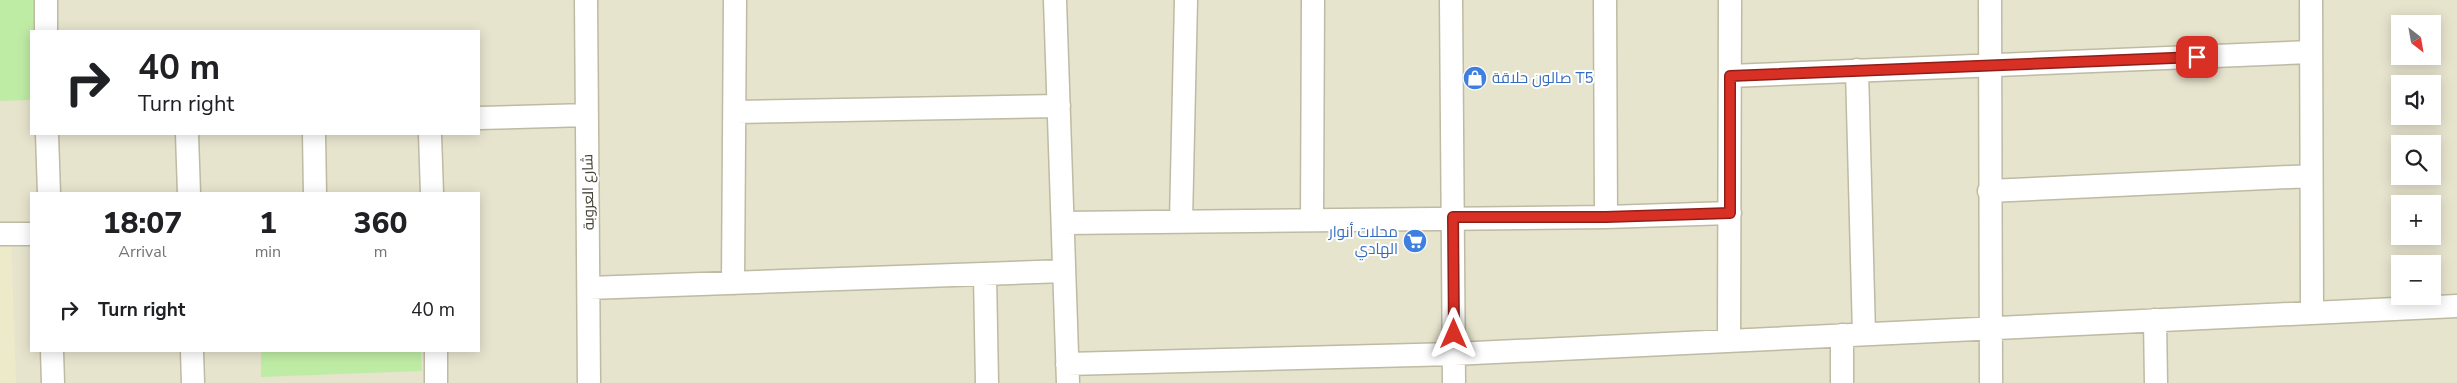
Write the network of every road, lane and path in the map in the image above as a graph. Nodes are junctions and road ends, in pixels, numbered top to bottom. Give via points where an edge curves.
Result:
1 (46, 0) edge
2 (586, 0) edge
3 (735, 0) edge
4 (1055, 0) edge
5 (1186, 0) edge
6 (1313, 0) edge
7 (1451, 0) edge
8 (1606, 0) edge
9 (1730, 0) edge
10 (1990, 0) edge
11 (2311, 0) edge
12 (46, 30) edge
13 (2311, 52) junction
14 (1988, 65) junction
15 (1857, 70) junction
16 (1730, 76) junction
17 (1059, 106) junction
18 (735, 112) junction
19 (587, 115) junction
20 (480, 118) edge
21 (47, 135) edge
22 (188, 135) edge
23 (314, 135) edge
24 (430, 135) edge
25 (2311, 176) junction
26 (1989, 191) junction
27 (49, 192) edge
28 (189, 192) edge
29 (315, 192) edge
30 (432, 192) edge
31 (1730, 213) junction
32 (1453, 217) junction
33 (1606, 217) junction
34 (1312, 219) junction
35 (1181, 221) junction
36 (1063, 223) junction
37 (0, 234) edge
38 (30, 234) edge
39 (1064, 271) junction
40 (985, 275) junction
41 (733, 283) junction
42 (589, 288) junction
43 (2457, 306) edge
44 (2312, 313) junction
45 (2154, 320) junction
46 (1990, 328) junction
47 (1864, 334) junction
48 (1842, 335) junction
49 (1730, 340) junction
50 (52, 352) edge
51 (192, 352) edge
52 (436, 352) edge
53 (1454, 354) junction
54 (1067, 374) edge
55 (53, 383) edge
56 (193, 383) edge
57 (436, 383) edge
58 (590, 383) edge
59 (988, 383) edge
60 (1454, 383) edge
61 (1842, 383) edge
62 (1991, 383) edge
63 (2156, 383) edge

1 - 12 street
2 - 19 street, شارع العروبة
3 - 18 street
4 - 17 street
5 - 35 street
6 - 34 street
7 - 32 street
8 - 33 street
9 - 16 street
10 - 14 street
11 - 13 street
13 - 14 street
13 - 25 street
14 - 15 street
14 - 26 street
15 - 16 street
15 - 47 street
16 - 31 street
17 - 18 street
17 - 36 street
18 - 41 street
19 - 20 street
19 - 42 street, شارع العروبة
21 - 27 street
22 - 28 street
23 - 29 street
24 - 30 street
25 - 26 street
25 - 44 street
26 - 46 street
31 - 33 street
31 - 49 street
32 - 33 street
32 - 34 street
32 - 53 street
34 - 35 street
35 - 36 street
36 - 39 street
37 - 38 street
39 - 40 street
39 - 54 street
40 - 41 street
40 - 59 street
41 - 42 street
42 - 58 street, شارع العروبة
43 - 44 street
44 - 45 street
45 - 46 street
45 - 63 street
46 - 47 street
46 - 62 street
47 - 48 street
48 - 49 street
48 - 61 street
49 - 53 street
50 - 55 street
51 - 56 street
52 - 57 street
53 - 54 street
53 - 60 street

